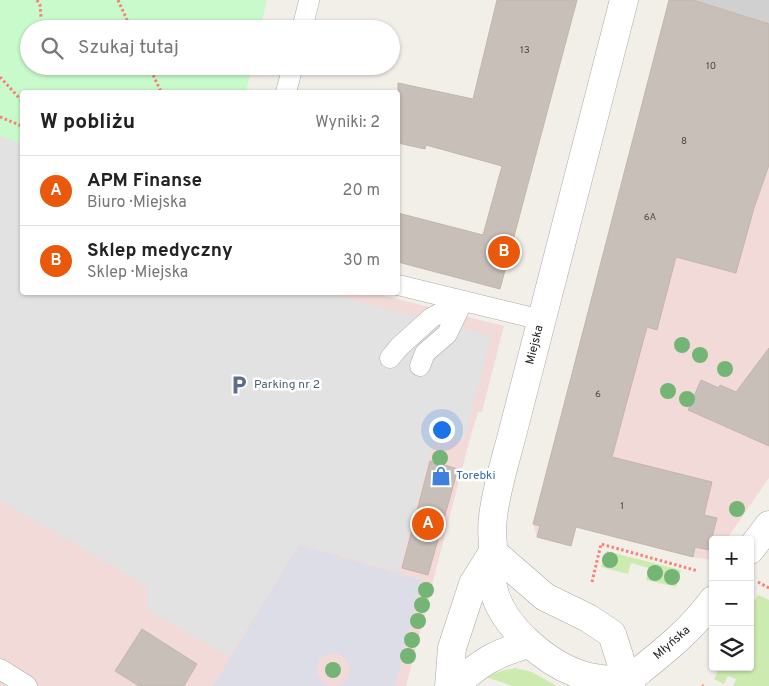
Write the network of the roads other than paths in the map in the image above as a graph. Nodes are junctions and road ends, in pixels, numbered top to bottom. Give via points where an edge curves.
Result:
1 (624, 0) edge
2 (309, 1) edge
3 (304, 20) edge
4 (291, 75) edge
5 (287, 90) edge
6 (400, 285) edge
7 (463, 301) junction
8 (542, 320) junction
9 (390, 358) dead end
10 (420, 366) dead end
11 (769, 525) edge
12 (754, 545) edge
13 (493, 552) junction
14 (709, 605) edge
15 (529, 644) junction
16 (0, 669) edge
17 (629, 684) edge
18 (27, 686) edge
19 (450, 686) edge
20 (454, 686) edge

1 - 8 street, Miejska
2 - 3 lane
4 - 5 lane
6 - 7 lane
7 - 8 lane
7 - 9 lane via 431,318
7 - 10 lane via 447,334 425,353
8 - 13 street, Miejska via 494,508
11 - 12 street
13 - 15 street, Miejska via 492,583 500,607
13 - 17 street via 545,596 612,634
13 - 19 street via 472,584 452,648
14 - 17 street, Młyńska via 674,643
15 - 17 street, Miejska via 586,676
15 - 20 street via 490,657
16 - 18 lane

